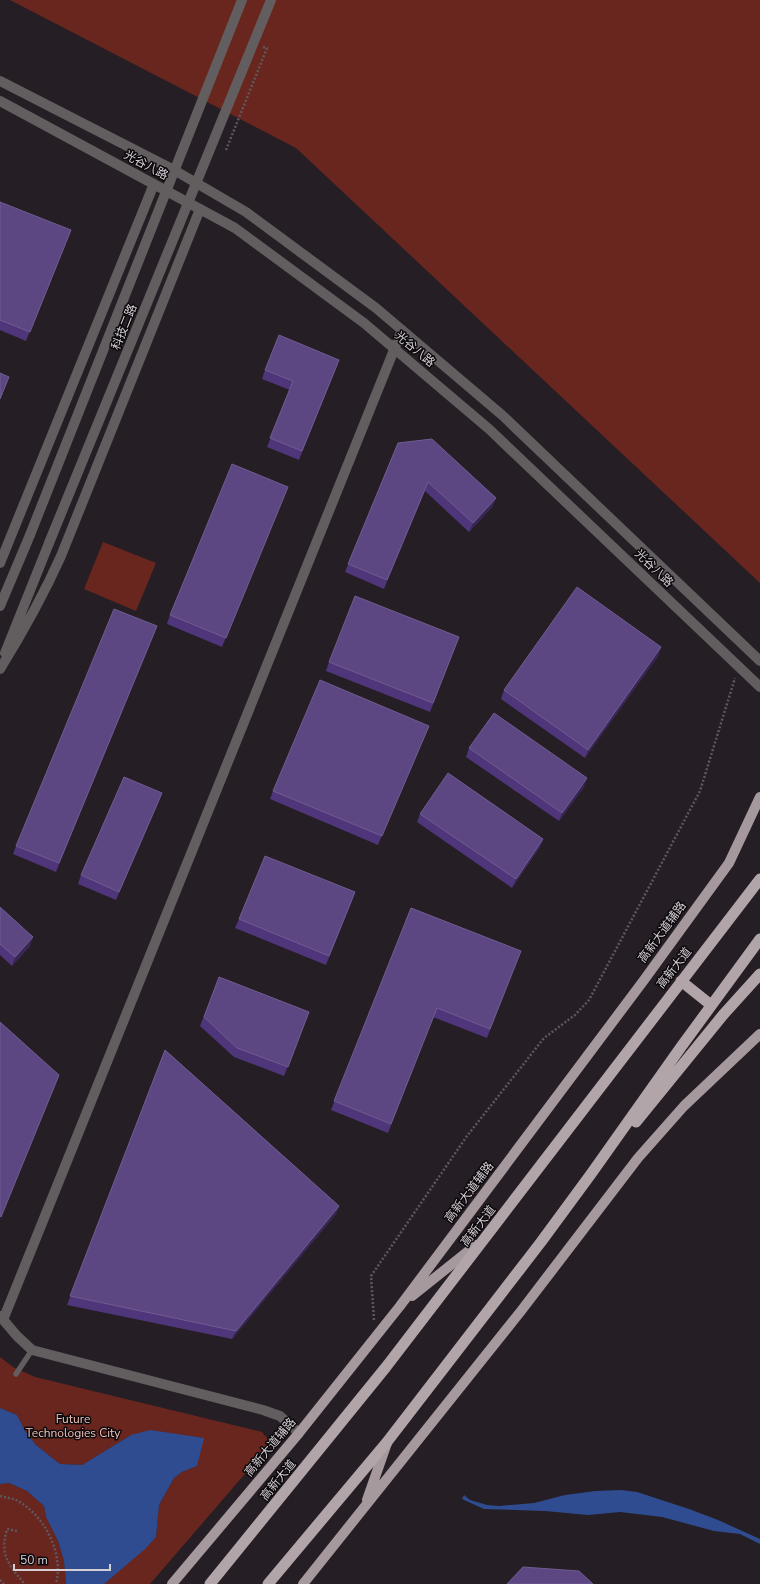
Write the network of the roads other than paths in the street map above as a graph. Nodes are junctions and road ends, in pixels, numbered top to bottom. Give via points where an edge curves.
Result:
1 (242, 0) edge
2 (271, 0) edge
3 (0, 81) edge
4 (0, 102) edge
5 (154, 184) junction
6 (200, 209) junction
7 (402, 330) junction
8 (395, 349) junction
9 (0, 563) edge
10 (0, 606) edge
11 (760, 661) edge
12 (0, 664) edge
13 (0, 669) edge
14 (760, 687) edge
15 (760, 797) edge
16 (760, 879) edge
17 (760, 939) edge
18 (758, 976) edge
19 (681, 981) junction
20 (711, 1005) junction
21 (760, 1034) edge
22 (483, 1240) junction
23 (541, 1242) junction
24 (400, 1306) junction
25 (2, 1318) edge
26 (32, 1350) junction
27 (16, 1374) dead end
28 (299, 1433) junction
29 (387, 1442) junction
30 (365, 1508) junction
31 (172, 1584) edge
32 (210, 1584) edge
33 (268, 1584) edge
34 (303, 1584) edge

1 - 10 street, 科技二路, bridge
2 - 12 street, 科技二路, bridge
3 - 7 street, 光谷八路 via 174,170 246,212
4 - 5 street, 光谷八路
5 - 6 street, 光谷八路
5 - 9 street
6 - 8 street, 光谷八路 via 235,228 364,323
6 - 13 street via 61,556 26,628
7 - 8 street
7 - 11 street, 光谷八路 via 502,415
8 - 14 street, 光谷八路 via 489,429
8 - 25 street
15 - 24 main road, 高新大道辅路 via 729,863
16 - 19 highway, 高新大道
17 - 20 highway
18 - 23 highway via 723,1015
19 - 20 highway
19 - 22 highway, 高新大道
20 - 23 highway
21 - 30 main road via 684,1106 638,1158
22 - 24 main road
22 - 32 highway, 高新大道 via 386,1367
23 - 29 highway
24 - 28 main road, 高新大道辅路
25 - 26 street
26 - 27 lane
26 - 28 street via 263,1410 280,1416
28 - 31 main road, 高新大道辅路
29 - 30 main road
29 - 33 highway
30 - 34 main road

